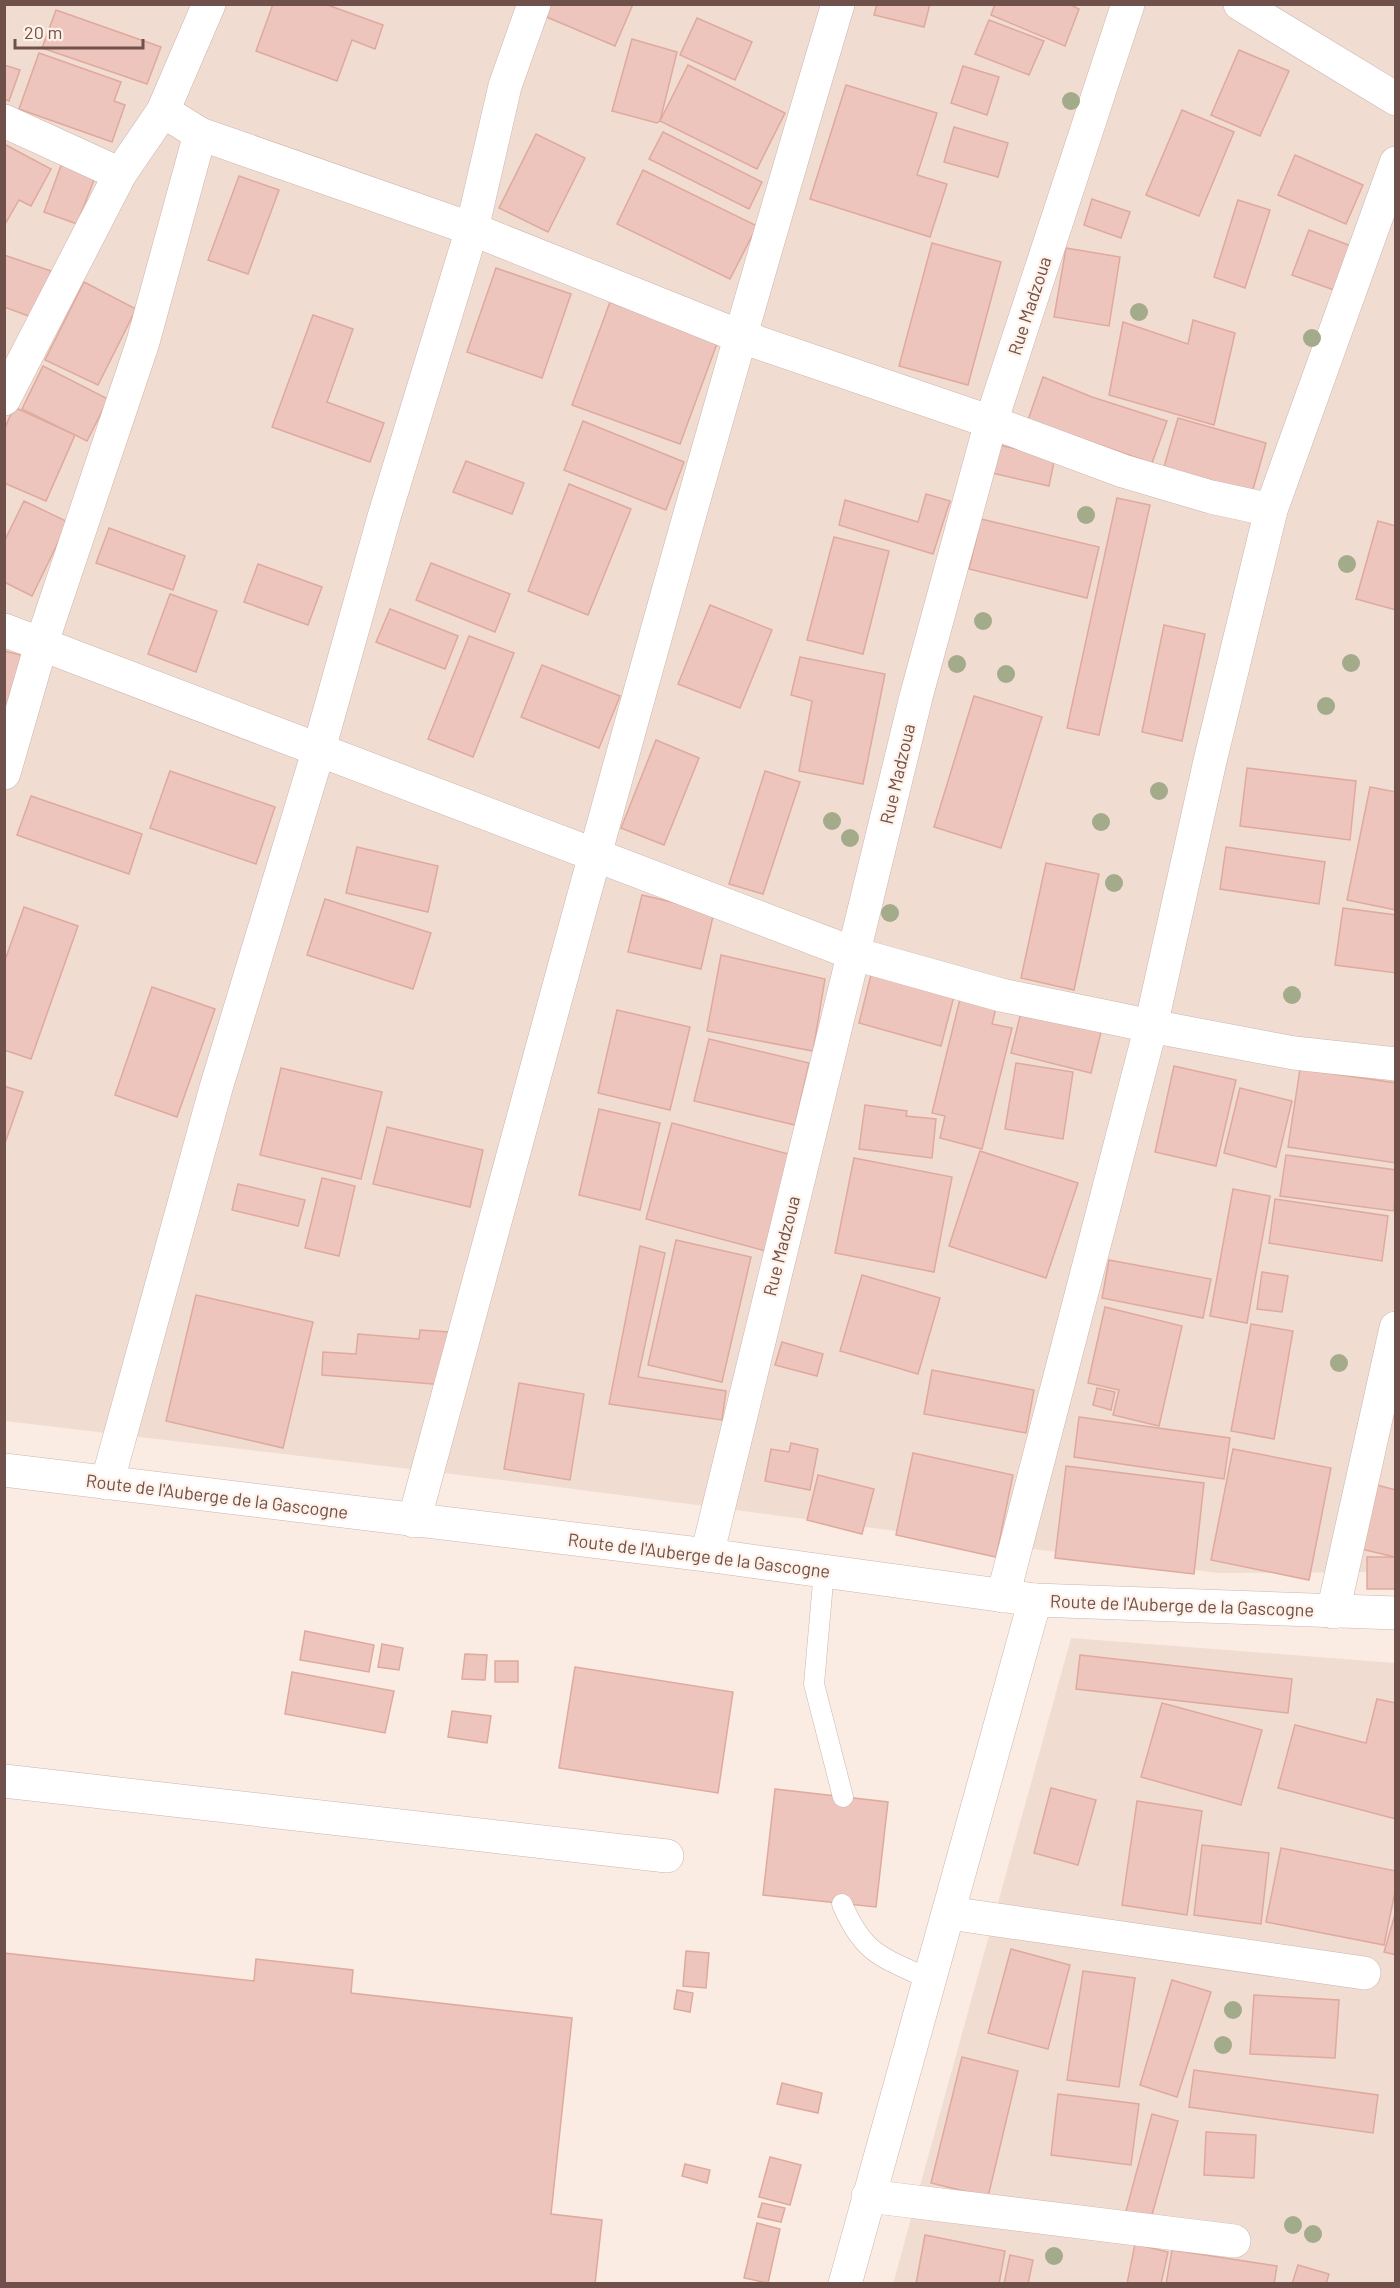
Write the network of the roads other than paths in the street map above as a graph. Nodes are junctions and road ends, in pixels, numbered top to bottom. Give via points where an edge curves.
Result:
1 (209, 4) edge
2 (534, 4) edge
3 (838, 4) edge
4 (1128, 4) edge
5 (1240, 4) edge
6 (1395, 99) edge
7 (163, 111) junction
8 (4, 121) edge
9 (200, 134) junction
10 (1395, 163) edge
11 (120, 174) junction
12 (472, 229) junction
13 (739, 336) junction
14 (4, 399) edge
15 (991, 422) junction
16 (1271, 510) junction
17 (4, 630) edge
18 (40, 645) junction
19 (319, 748) junction
20 (4, 773) edge
21 (594, 855) junction
22 (855, 954) junction
23 (1151, 1026) junction
24 (1395, 1064) edge
25 (1395, 1328) edge
26 (4, 1470) edge
27 (107, 1483) junction
28 (414, 1521) junction
29 (707, 1555) junction
30 (824, 1571) junction
31 (1003, 1596) junction
32 (1035, 1600) junction
33 (1333, 1612) junction
34 (1395, 1613) edge
35 (4, 1781) edge
36 (843, 1797) dead end
37 (667, 1856) dead end
38 (842, 1904) dead end
39 (949, 1913) junction
40 (1364, 1973) dead end
41 (929, 1979) junction
42 (868, 2196) junction
43 (1234, 2241) dead end
44 (845, 2283) edge

1 - 7 street
2 - 12 street via 505,86
3 - 13 street
4 - 15 street, Rue Madzoua
5 - 6 street
7 - 9 street
7 - 11 street
8 - 11 street
9 - 12 street
9 - 18 street via 143,342
10 - 16 street
11 - 14 street
12 - 13 street
12 - 19 street
13 - 15 street
13 - 21 street
15 - 16 street via 1123,471
15 - 22 street, Rue Madzoua via 916,697
16 - 23 street
17 - 18 street
18 - 19 street
18 - 20 street
19 - 21 street
19 - 27 street via 216,1088
21 - 22 street
21 - 28 street
22 - 23 street via 1002,995
22 - 29 street, Rue Madzoua
23 - 24 street via 1294,1053
23 - 31 street
25 - 33 street
26 - 27 street, Route de l'Auberge de la Gascogne
27 - 28 street, Route de l'Auberge de la Gascogne
28 - 29 street, Route de l'Auberge de la Gascogne
29 - 30 street, Route de l'Auberge de la Gascogne
30 - 31 street, Route de l'Auberge de la Gascogne
30 - 36 lane via 814,1684
31 - 32 street, Route de l'Auberge de la Gascogne
32 - 33 street, Route de l'Auberge de la Gascogne
32 - 39 street
33 - 34 street, Route de l'Auberge de la Gascogne
35 - 37 street
38 - 41 lane via 854,1932 878,1955
39 - 40 street
39 - 41 street
41 - 42 street
42 - 43 street
42 - 44 street

